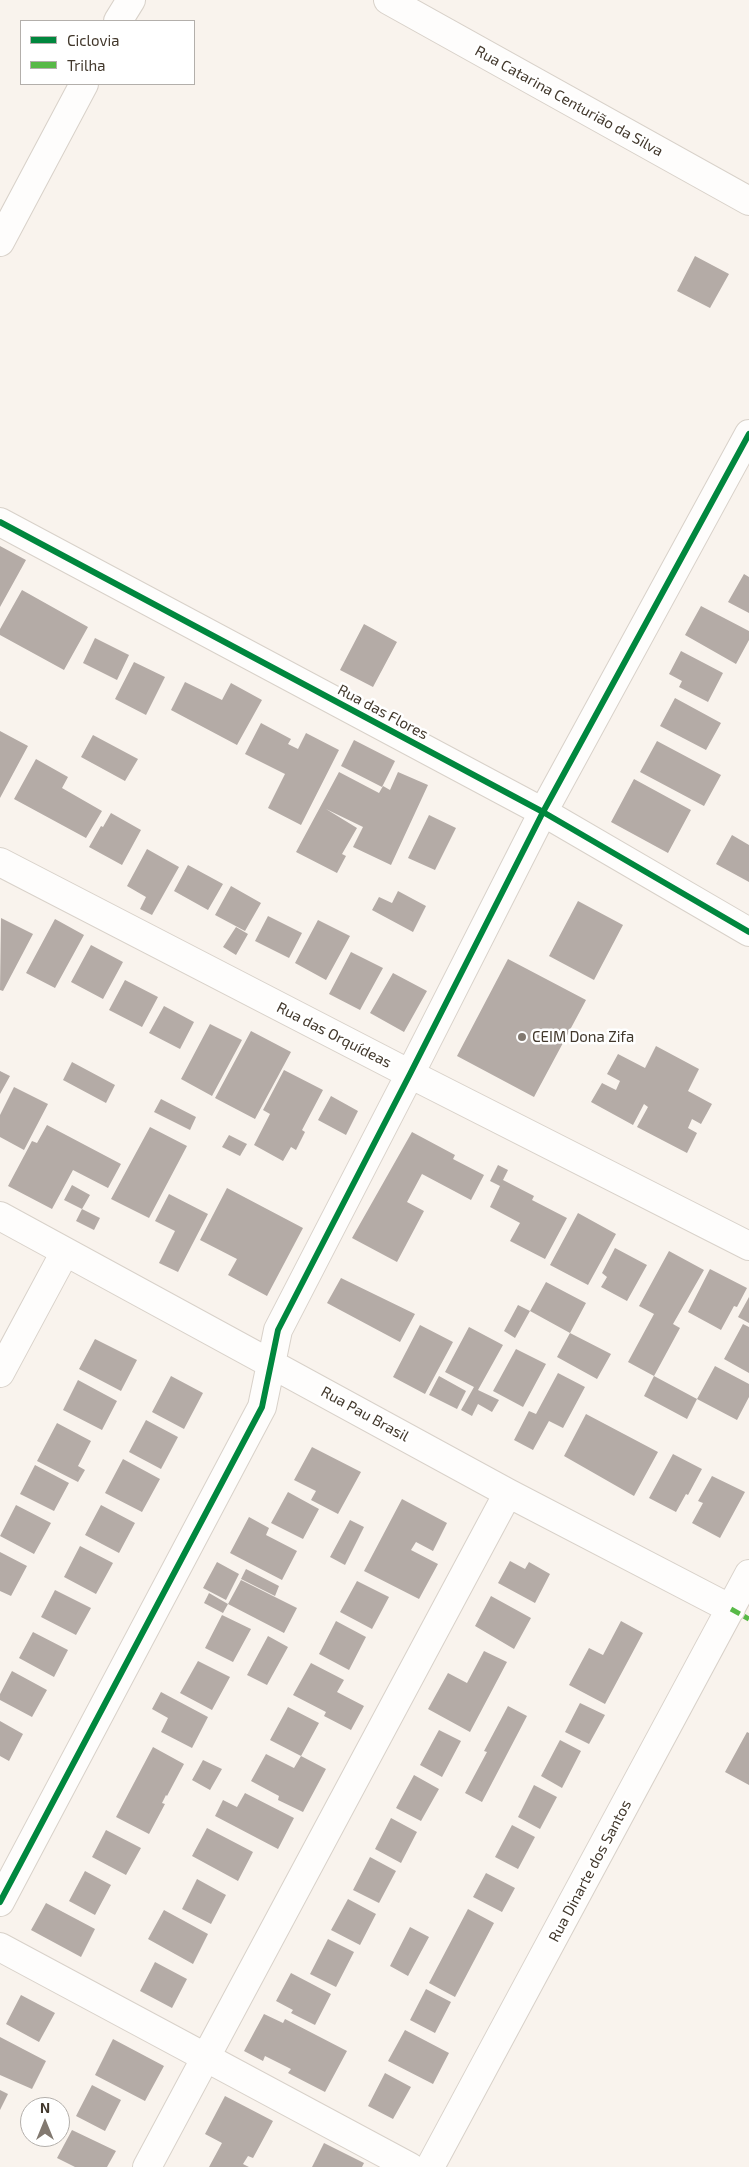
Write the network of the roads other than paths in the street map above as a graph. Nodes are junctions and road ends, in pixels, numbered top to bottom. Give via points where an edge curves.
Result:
1 (131, 0) edge
2 (388, 0) edge
3 (119, 20) edge
4 (83, 85) edge
5 (749, 201) edge
6 (0, 242) edge
7 (749, 434) edge
8 (0, 522) edge
9 (543, 812) junction
10 (0, 862) edge
11 (749, 932) edge
12 (410, 1074) junction
13 (0, 1216) edge
14 (749, 1246) edge
15 (65, 1252) junction
16 (271, 1362) junction
17 (0, 1372) edge
18 (508, 1493) junction
19 (749, 1574) edge
20 (731, 1609) junction
21 (0, 1902) edge
22 (0, 1947) edge
23 (206, 2058) junction
24 (147, 2167) edge
25 (410, 2167) edge
26 (430, 2167) edge

1 - 3 street
2 - 5 street, Rua Catarina Centurião da Silva
4 - 6 street
7 - 9 street
8 - 9 street, Rua das Flores
9 - 11 street, Rua das Flores
9 - 12 street
10 - 12 street, Rua das Orquídeas
12 - 14 street, Rua das Orquídeas
12 - 16 street via 278,1330
13 - 15 street, Rua Pau Brasil
15 - 16 street, Rua Pau Brasil
15 - 17 street
16 - 18 street, Rua Pau Brasil
16 - 21 street via 262,1407
18 - 20 street, Rua Pau Brasil
18 - 23 street
19 - 20 street, Rua Dinarte dos Santos
20 - 26 street, Rua Dinarte dos Santos
22 - 23 street
23 - 24 street
23 - 25 street

